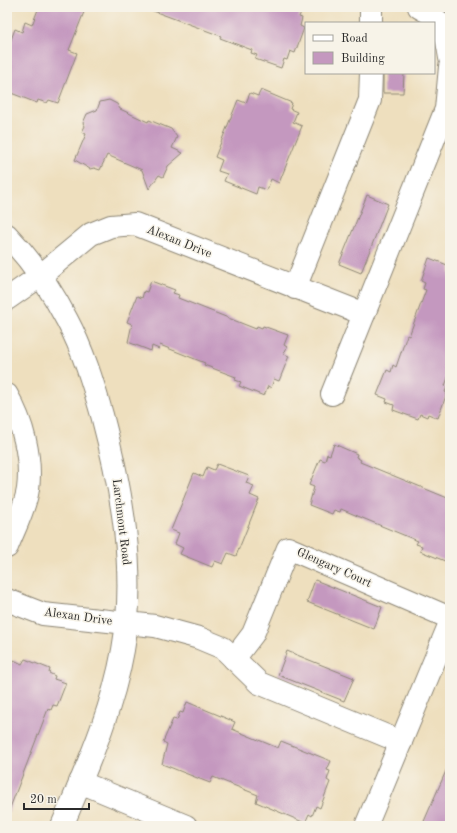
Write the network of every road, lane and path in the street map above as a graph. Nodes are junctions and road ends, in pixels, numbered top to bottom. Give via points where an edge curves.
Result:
1 (371, 7) edge
2 (419, 7) edge
3 (371, 22) edge
4 (450, 58) edge
5 (450, 67) edge
6 (371, 74) edge
7 (7, 235) edge
8 (40, 276) junction
9 (294, 288) junction
10 (7, 299) edge
11 (364, 314) junction
12 (332, 394) dead end
13 (7, 395) edge
14 (7, 547) edge
15 (7, 600) edge
16 (450, 618) edge
17 (126, 623) junction
18 (450, 623) edge
19 (234, 659) junction
20 (401, 742) junction
21 (80, 782) junction
22 (62, 826) edge
23 (186, 826) edge
24 (366, 826) edge

1 - 3 street
2 - 4 street via 429,12 446,31
5 - 11 street via 446,109
6 - 9 street via 370,100
7 - 8 street, Larchmont Road
8 - 9 street, Alexan Drive via 91,234 111,226 135,224
8 - 10 street, Alexan Drive
8 - 17 street, Larchmont Road via 68,322 79,348 95,391 109,443 125,532 128,566
9 - 11 street, Alexan Drive
11 - 12 street
13 - 14 street via 19,420 28,454 28,490
15 - 17 street, Alexan Drive via 43,614
16 - 19 street, Glengary Court via 288,548 253,634
17 - 19 street via 155,626 199,638 223,648
17 - 21 street, Larchmont Road via 122,655 112,695
18 - 20 street
19 - 20 street via 259,683
20 - 24 street
21 - 22 street, Larchmont Road
21 - 23 street

